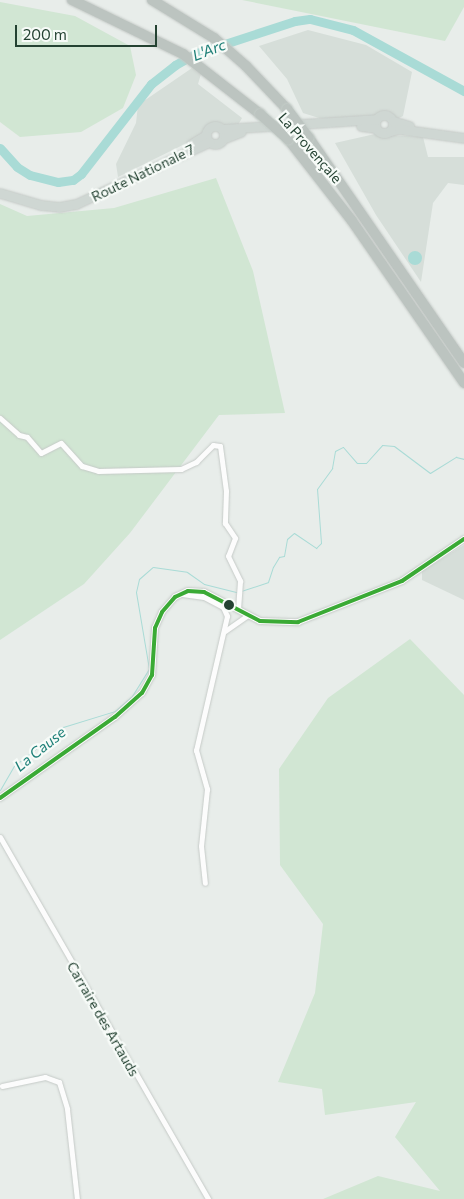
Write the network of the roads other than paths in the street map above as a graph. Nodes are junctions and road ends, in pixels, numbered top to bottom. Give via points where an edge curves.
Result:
1 (72, 0) edge
2 (152, 0) edge
3 (393, 121) junction
4 (376, 123) junction
5 (390, 131) junction
6 (224, 133) junction
7 (464, 136) edge
8 (208, 139) junction
9 (0, 193) edge
10 (464, 363) edge
11 (464, 383) edge
12 (0, 418) edge
13 (464, 539) edge
14 (182, 594) junction
15 (238, 609) junction
16 (248, 615) junction
17 (224, 631) junction
18 (0, 798) edge
19 (0, 837) edge
20 (205, 883) dead end
21 (2, 1086) dead end
22 (77, 1199) edge
23 (208, 1199) edge

1 - 11 highway, La Provençale, bridge via 160,41 215,76 288,139 352,221
2 - 10 highway, La Provençale, bridge via 196,25 246,66 287,109
3 - 4 main road via 386,115
3 - 5 main road
3 - 7 main road
4 - 5 main road via 381,133
4 - 6 main road
5 - 7 main road via 400,129
6 - 8 main road via 218,144
6 - 8 main road via 213,126
8 - 9 main road, Route Nationale 7 via 76,204 41,205
12 - 15 street via 19,435 27,437 41,453 61,443 82,466 98,471 181,469 196,462 213,445 220,446 226,491 225,523 235,538 228,556 240,581
13 - 16 street via 402,581 306,619 274,623
14 - 15 street via 204,592
14 - 17 street via 204,597 223,607 227,616
14 - 18 street via 168,603 155,628 152,675 142,692 115,717
15 - 16 street
16 - 17 street
17 - 20 street via 196,750 206,789 201,846
19 - 23 street, Carraire des Artauds
21 - 22 street via 45,1077 59,1082 67,1108

